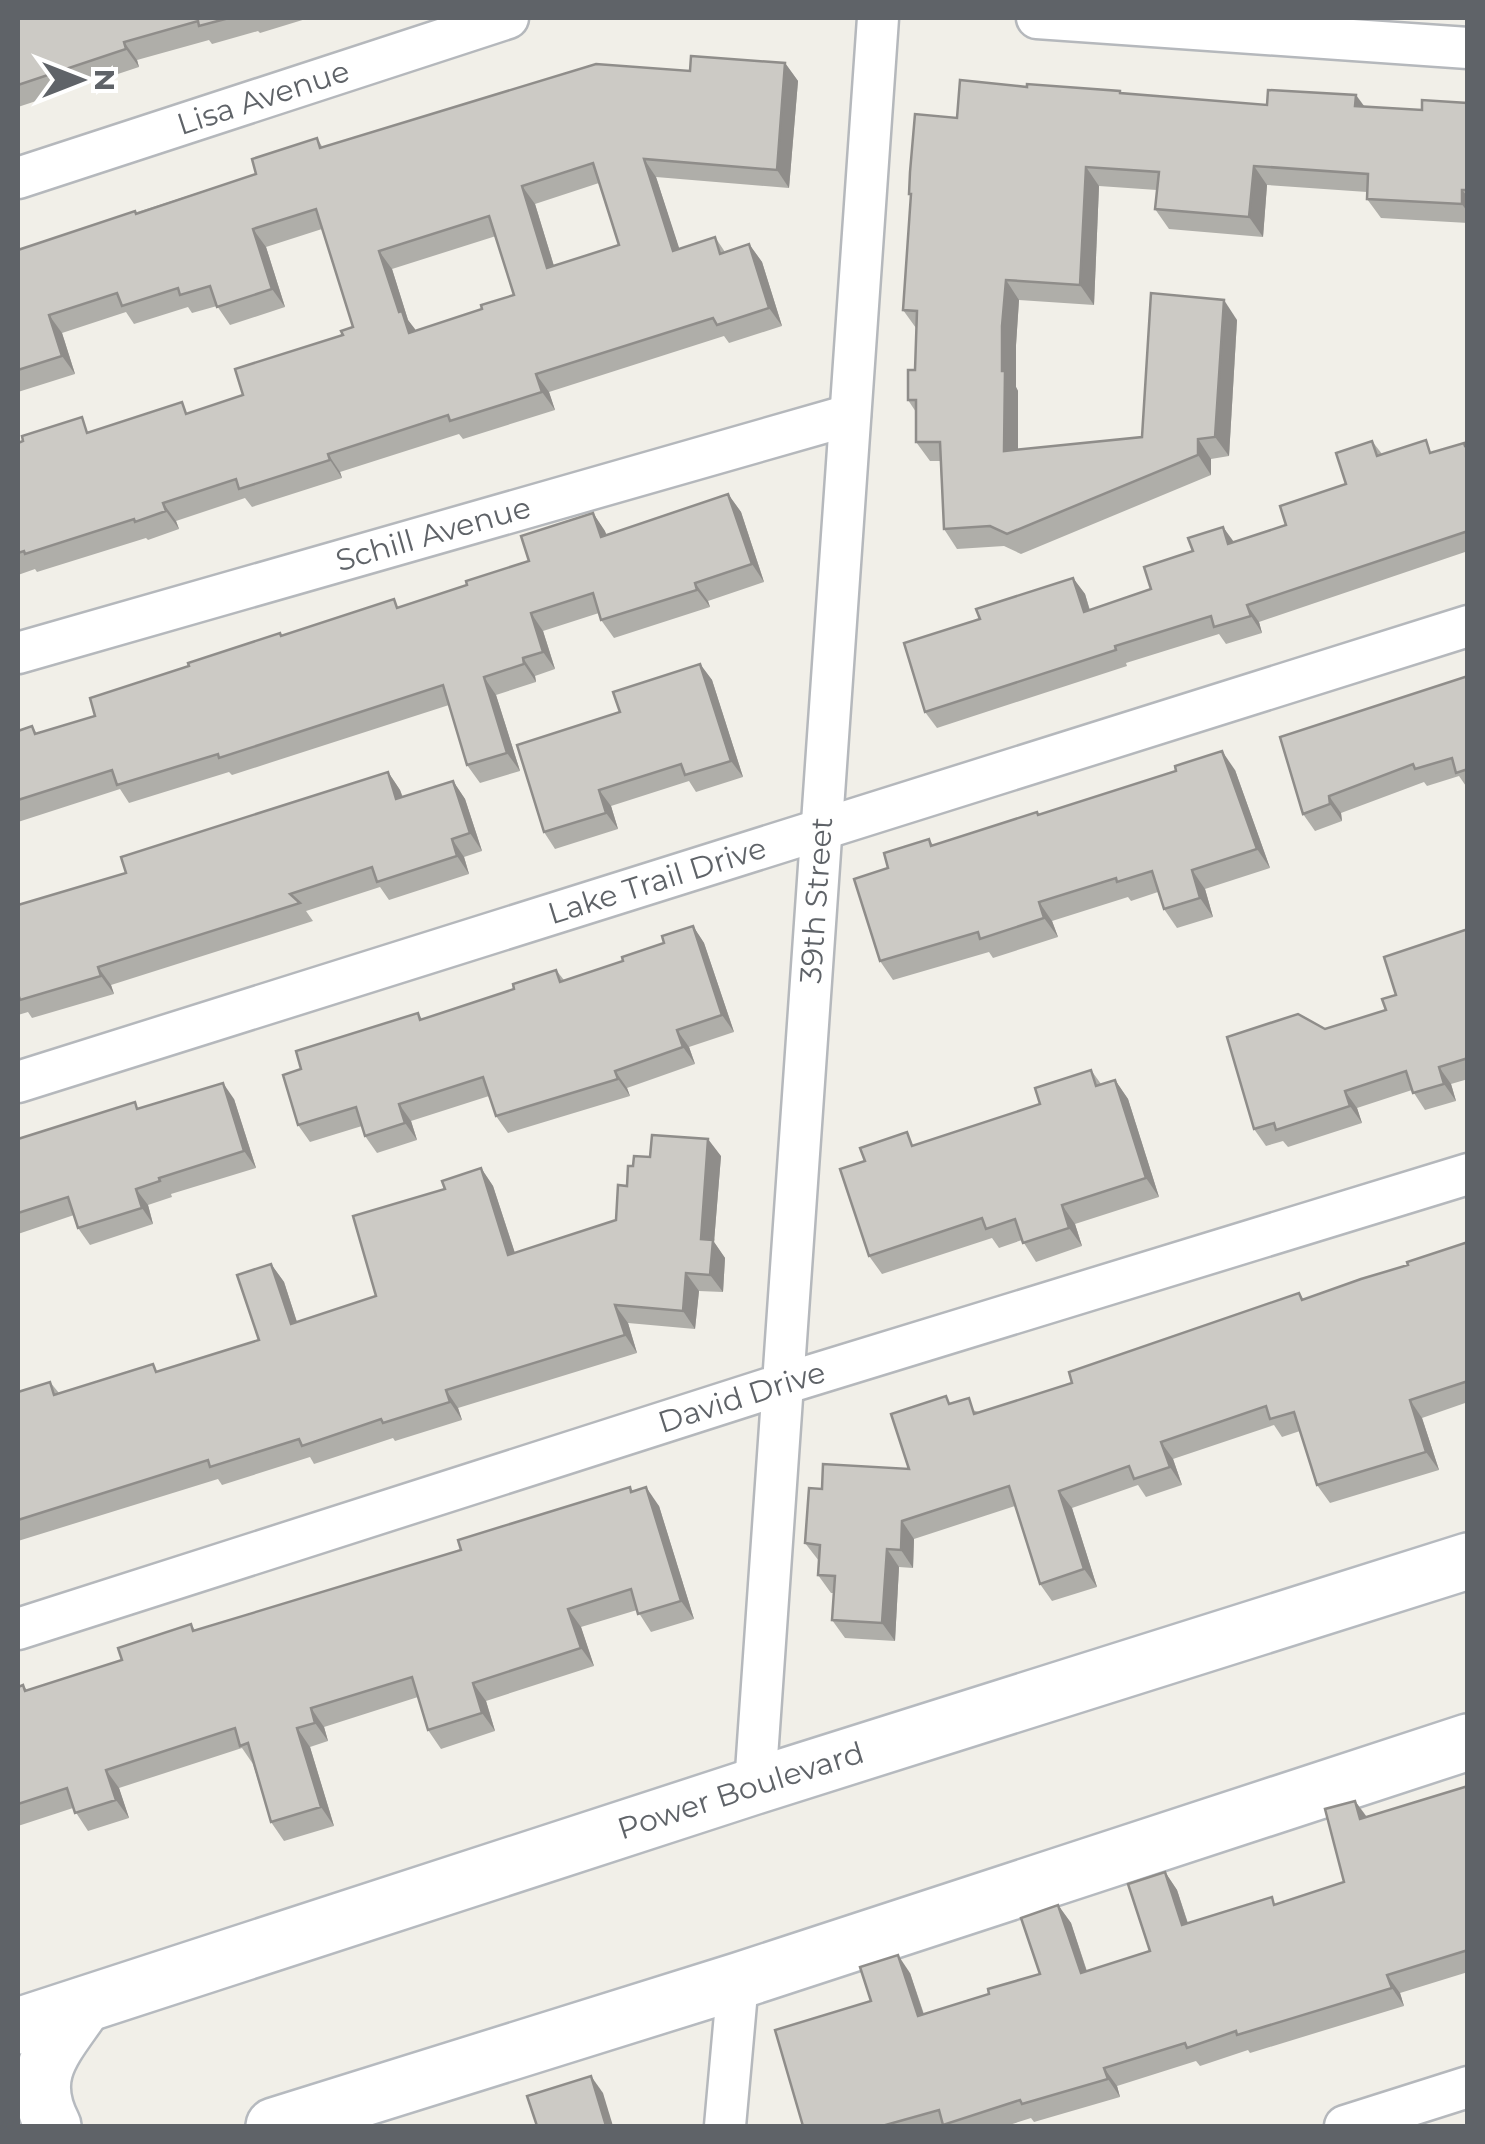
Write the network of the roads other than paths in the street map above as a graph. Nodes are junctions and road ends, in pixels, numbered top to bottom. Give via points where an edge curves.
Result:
1 (508, 18) edge
2 (878, 18) edge
3 (1036, 18) edge
4 (1140, 22) edge
5 (1468, 48) edge
6 (18, 178) edge
7 (850, 416) junction
8 (1468, 626) edge
9 (18, 654) edge
10 (821, 830) junction
11 (18, 1082) edge
12 (1468, 1174) edge
13 (783, 1384) junction
14 (1468, 1561) edge
15 (18, 1629) edge
16 (1468, 1742) edge
17 (755, 1786) junction
18 (738, 1981) junction
19 (84, 2006) junction
20 (18, 2026) edge
21 (1468, 2087) edge
22 (53, 2126) edge
23 (274, 2126) edge
24 (725, 2126) edge
25 (1346, 2126) edge

1 - 6 street, Lisa Avenue
2 - 7 street, 39th Street
3 - 4 street
4 - 5 street
7 - 9 street, Schill Avenue
7 - 10 street, 39th Street
8 - 10 street, Lake Trail Drive
10 - 11 street, Lake Trail Drive
10 - 13 street, 39th Street
12 - 13 street, David Drive
13 - 15 street, David Drive
13 - 17 street, 39th Street
14 - 17 street, Power Boulevard
16 - 18 street
17 - 19 street, Power Boulevard
18 - 23 street
18 - 24 street
19 - 20 street, Power Boulevard
19 - 22 street via 48,2058 41,2082
21 - 25 street

